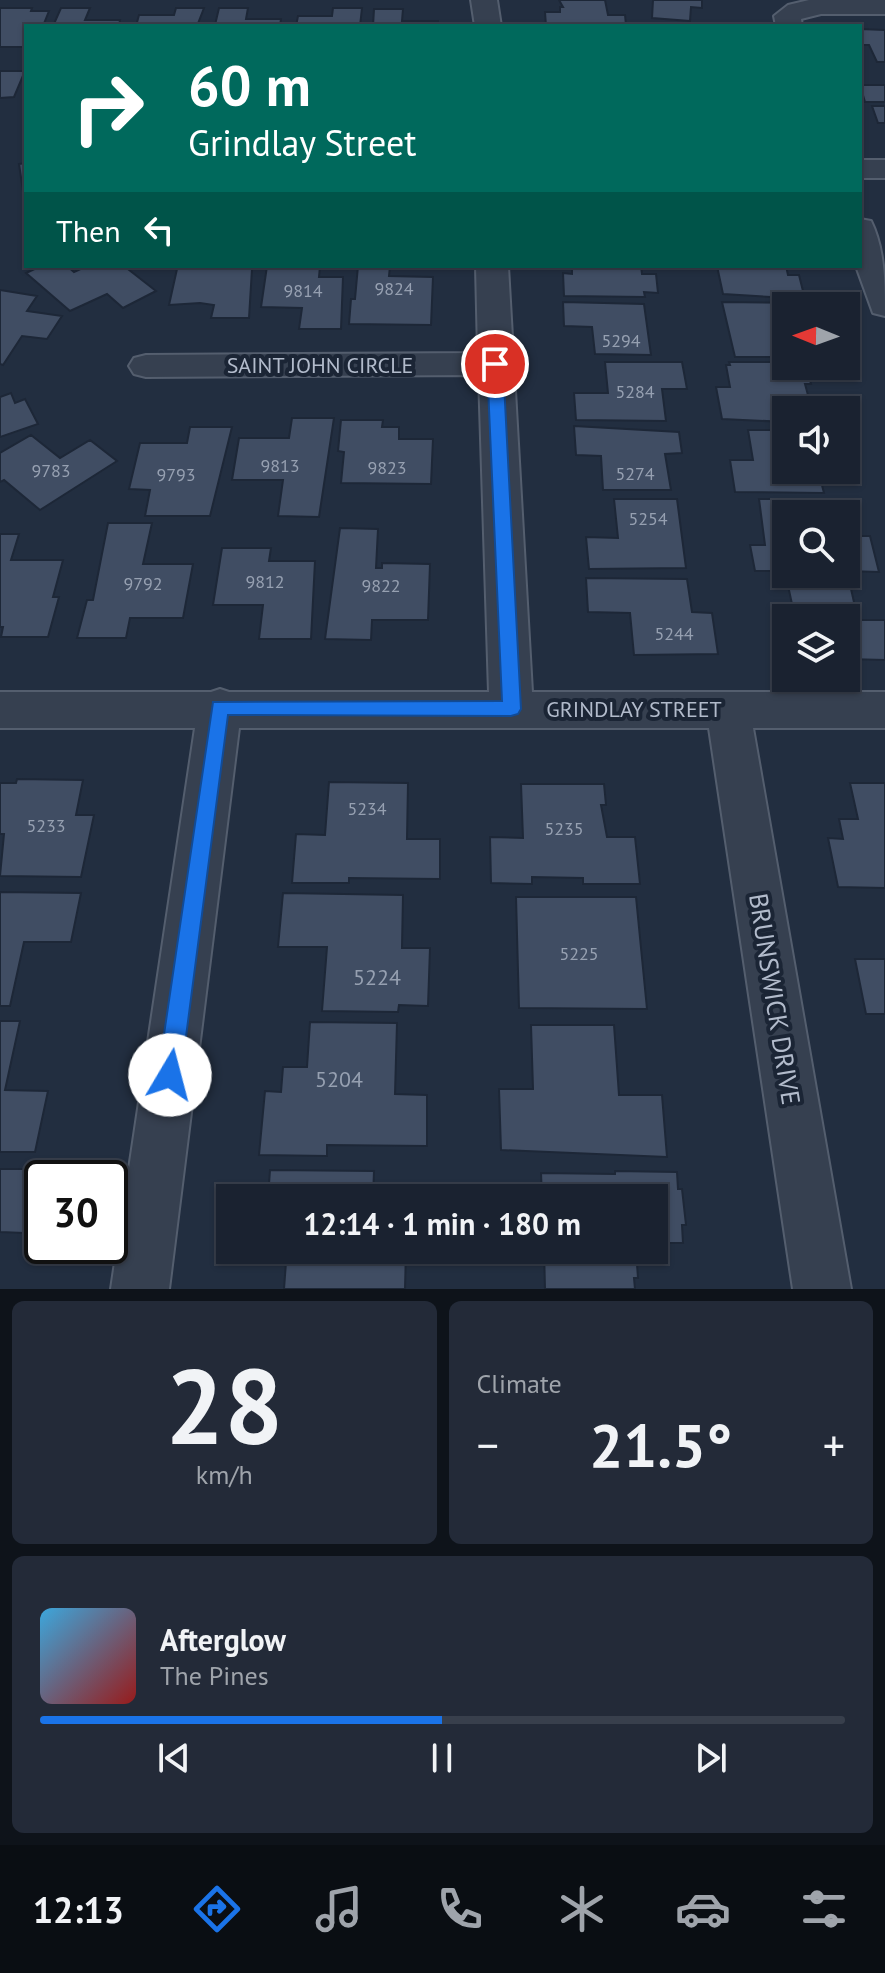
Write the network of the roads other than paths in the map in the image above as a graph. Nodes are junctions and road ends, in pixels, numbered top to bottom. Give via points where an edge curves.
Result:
1 (484, 0) edge
2 (885, 6) edge
3 (792, 18) edge
4 (488, 24) edge
5 (862, 169) edge
6 (885, 169) edge
7 (862, 234) edge
8 (492, 268) edge
9 (885, 306) edge
10 (495, 364) junction
11 (146, 366) dead end
12 (220, 707) junction
13 (511, 709) junction
14 (728, 709) junction
15 (0, 710) edge
16 (885, 710) edge
17 (140, 1289) edge
18 (822, 1289) edge

1 - 4 street
2 - 3 street via 811,6
5 - 6 street
7 - 9 street
8 - 10 street
10 - 11 street, SAINT JOHN CIRCLE
10 - 13 street
12 - 13 street, GRINDLAY STREET
12 - 15 street, GRINDLAY STREET
12 - 17 street
13 - 14 street, GRINDLAY STREET
14 - 16 street, GRINDLAY STREET
14 - 18 street, BRUNSWICK DRIVE

